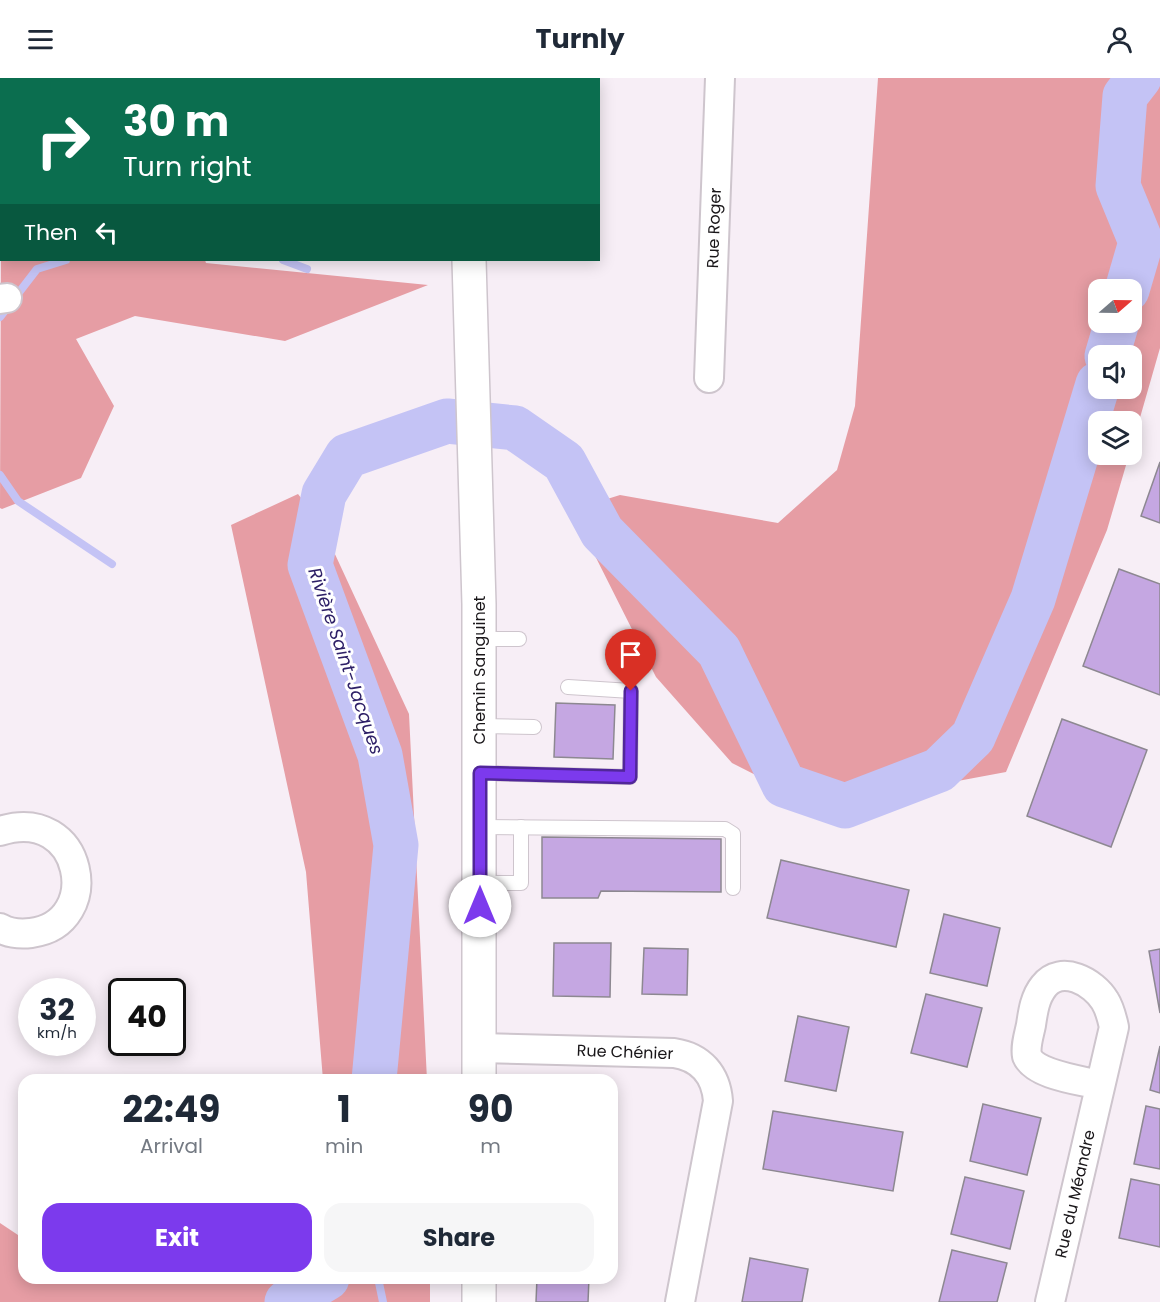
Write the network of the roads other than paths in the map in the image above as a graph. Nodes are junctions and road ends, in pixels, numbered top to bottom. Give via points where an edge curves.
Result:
1 (720, 78) edge
2 (469, 261) edge
3 (709, 378) dead end
4 (480, 639) junction
5 (519, 639) dead end
6 (568, 687) dead end
7 (480, 726) junction
8 (534, 727) dead end
9 (480, 773) junction
10 (480, 827) junction
11 (521, 827) junction
12 (0, 831) edge
13 (480, 883) junction
14 (733, 888) dead end
15 (0, 928) edge
16 (479, 1048) junction
17 (479, 1074) edge
18 (1100, 1085) dead end
19 (479, 1284) edge
20 (479, 1302) edge
21 (680, 1302) edge
22 (1050, 1302) edge

1 - 3 street, Rue Roger
2 - 4 street, Chemin Sanguinet
4 - 5 lane
4 - 7 street, Chemin Sanguinet
6 - 9 lane via 631,691 630,777
7 - 8 lane
7 - 9 street, Chemin Sanguinet
9 - 10 street, Chemin Sanguinet
10 - 11 lane
10 - 13 street, Chemin Sanguinet
11 - 13 lane via 521,883
11 - 14 lane via 728,830 734,840
12 - 15 street via 18,826 52,834 74,861 78,878 67,912 55,924 39,932 21,934
13 - 16 street, Chemin Sanguinet
16 - 17 street, Chemin Sanguinet
16 - 21 street, Rue Chénier via 674,1053 690,1056 708,1071 718,1101
18 - 22 street, Rue du Méandre
19 - 20 street

